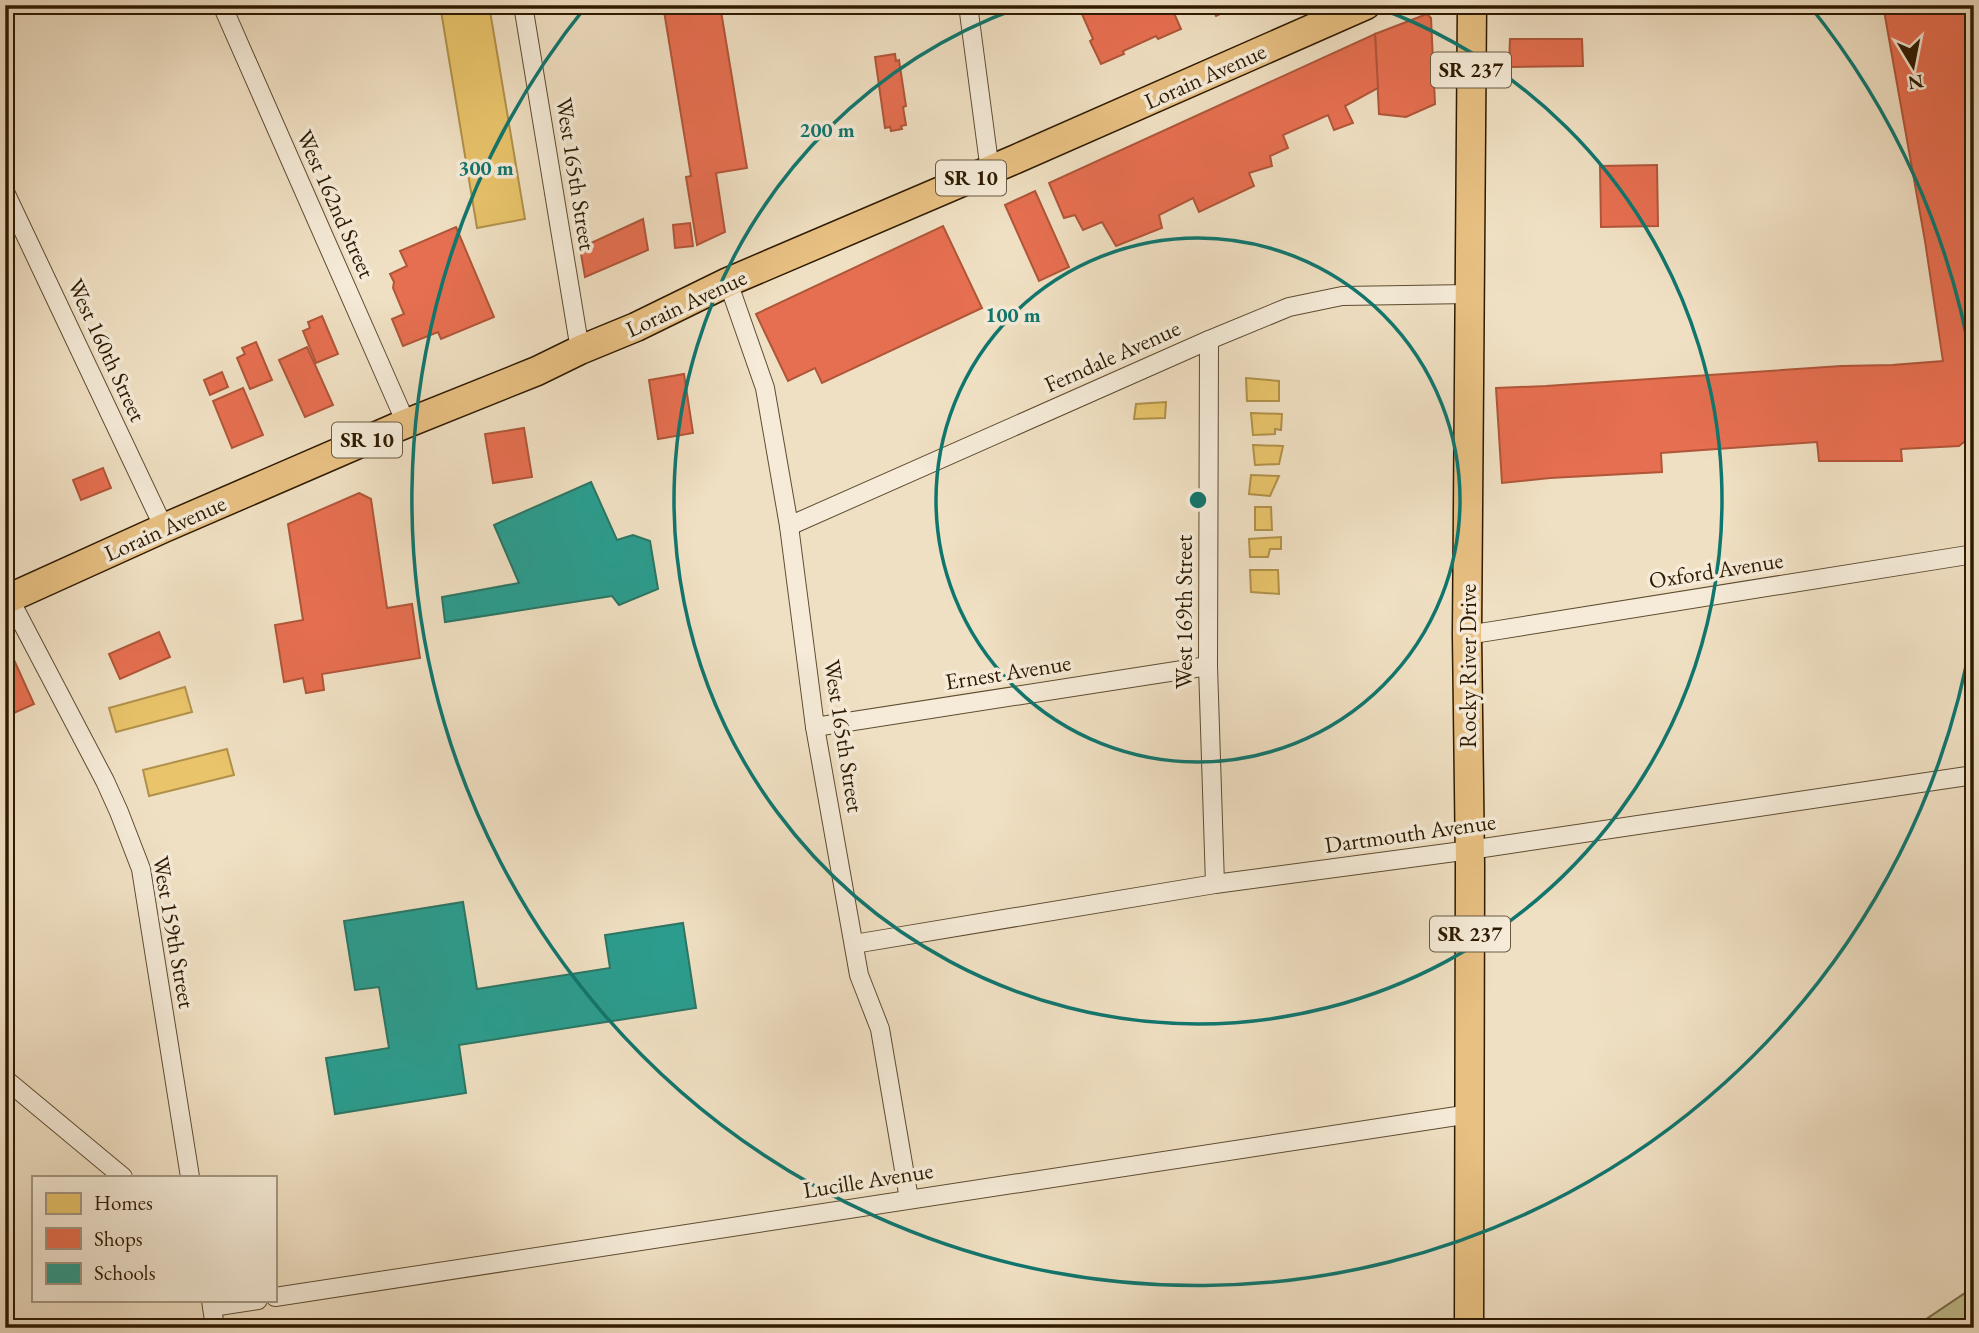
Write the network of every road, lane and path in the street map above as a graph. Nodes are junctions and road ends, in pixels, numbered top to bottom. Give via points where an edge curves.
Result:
1 (222, 5) edge
2 (523, 5) edge
3 (968, 5) edge
4 (1366, 5) edge
5 (1472, 5) edge
6 (990, 171) junction
7 (5, 192) edge
8 (728, 282) junction
9 (1470, 294) junction
10 (1209, 340) junction
11 (580, 350) junction
12 (406, 424) junction
13 (789, 526) junction
14 (164, 528) junction
15 (1974, 554) edge
16 (7, 599) edge
17 (1467, 635) junction
18 (1208, 666) junction
19 (815, 727) junction
20 (1974, 775) edge
21 (1470, 850) junction
22 (1215, 884) junction
23 (854, 944) junction
24 (5, 1079) edge
25 (1470, 1114) junction
26 (122, 1176) edge
27 (190, 1176) edge
28 (909, 1199) junction
29 (276, 1297) edge
30 (211, 1303) edge
31 (215, 1328) edge
32 (1469, 1328) edge

1 - 12 street, West 162nd Street
2 - 11 street, West 165th Street
3 - 6 street
4 - 6 main road, Lorain Avenue / SR 10
5 - 9 main road, Rocky River Drive / SR 237
6 - 8 main road, Lorain Avenue / SR 10
7 - 14 street, West 160th Street
8 - 11 main road, Lorain Avenue / SR 10
8 - 13 street, West 165th Street via 765,388
9 - 10 street, Ferndale Avenue via 1342,296 1289,307
9 - 17 main road, Rocky River Drive / SR 237
10 - 13 street, Ferndale Avenue
10 - 18 street, West 169th Street
11 - 12 main road, Lorain Avenue / SR 10
12 - 14 main road, Lorain Avenue / SR 10
13 - 19 street, West 165th Street
14 - 16 main road, Lorain Avenue / SR 10
15 - 17 street, Oxford Avenue
16 - 27 street, West 159th Street via 104,781 141,869
17 - 21 main road, Rocky River Drive / SR 237
18 - 19 street, Ernest Avenue
18 - 22 street, West 169th Street
19 - 23 street, West 165th Street
20 - 21 street, Dartmouth Avenue
21 - 22 street, Dartmouth Avenue
21 - 25 main road, Rocky River Drive / SR 237
22 - 23 street, Dartmouth Avenue
23 - 28 street, West 165th Street via 859,975 880,1029
24 - 26 street
25 - 28 street, Lucille Avenue
25 - 32 main road, Rocky River Drive / SR 237
28 - 29 street, Lucille Avenue
30 - 31 street

